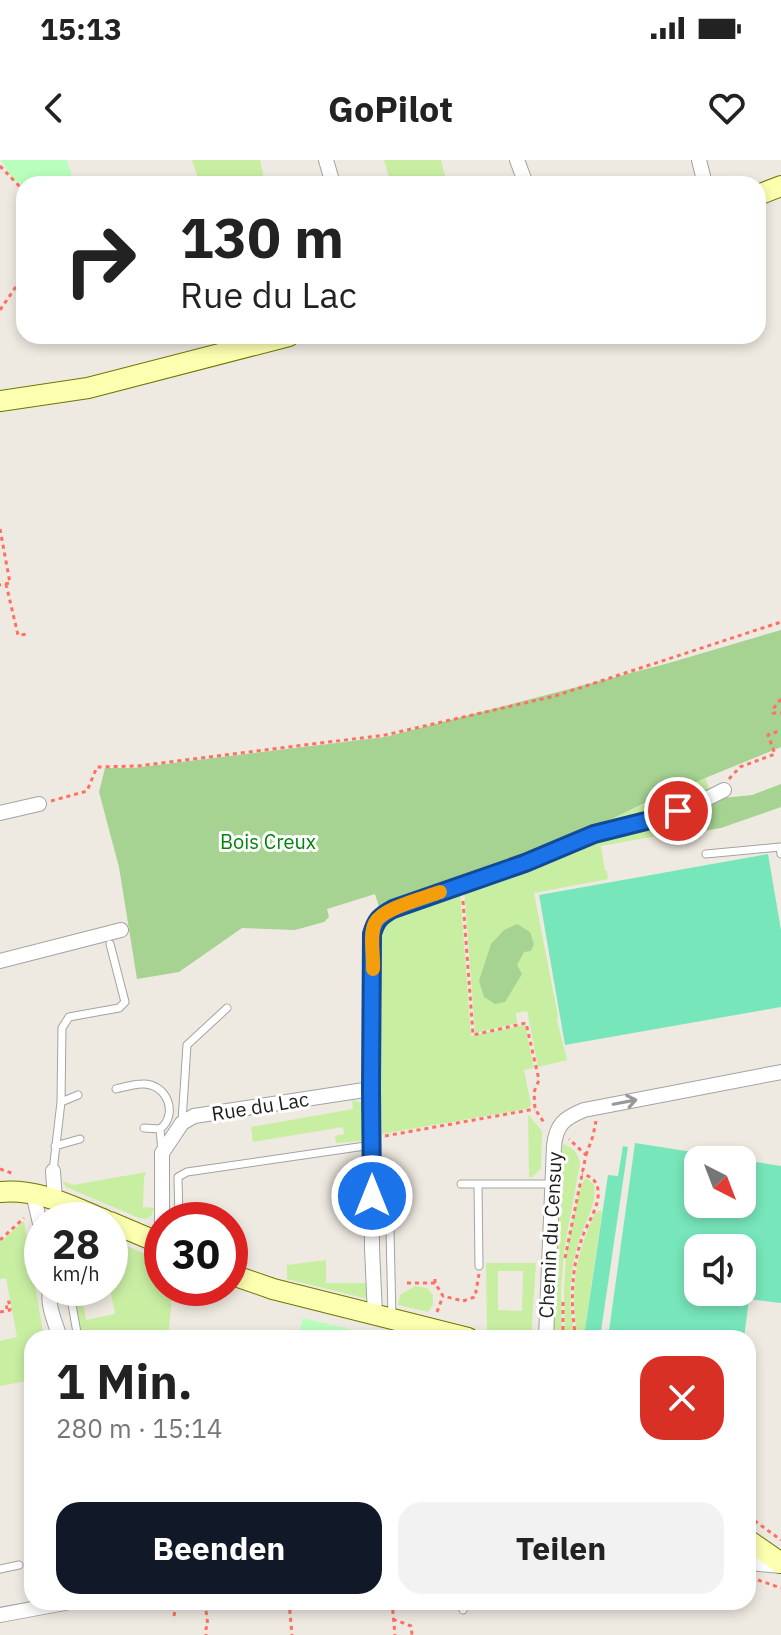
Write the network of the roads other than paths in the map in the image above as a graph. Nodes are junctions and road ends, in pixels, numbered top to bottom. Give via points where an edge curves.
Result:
1 (258, 344) edge
2 (0, 401) edge
3 (724, 790) road end
4 (39, 804) road end
5 (0, 813) edge
6 (706, 854) dead end
7 (781, 854) edge
8 (121, 930) dead end
9 (110, 944) dead end
10 (0, 961) edge
11 (227, 1008) dead end
12 (781, 1072) edge
13 (116, 1089) dead end
14 (371, 1089) junction
15 (78, 1095) dead end
16 (61, 1102) junction
17 (182, 1123) junction
18 (144, 1128) dead end
19 (160, 1129) junction
20 (80, 1139) dead end
21 (372, 1142) junction
22 (55, 1146) junction
23 (162, 1153) junction
24 (53, 1171) joint
25 (461, 1184) dead end
26 (478, 1184) junction
27 (552, 1184) junction
28 (405, 1185) dead end
29 (0, 1192) edge
30 (42, 1195) junction
31 (42, 1202) edge
32 (60, 1202) edge
33 (162, 1202) edge
34 (179, 1202) edge
35 (479, 1266) road end
36 (248, 1280) edge
37 (50, 1306) edge
38 (72, 1306) edge
39 (384, 1317) junction
40 (436, 1329) edge
41 (57, 1330) edge
42 (77, 1330) edge
43 (546, 1330) edge
44 (756, 1546) edge
45 (756, 1563) edge
46 (19, 1565) dead end
47 (781, 1565) edge
48 (0, 1569) edge
49 (27, 1610) edge
50 (0, 1615) edge

1 - 2 street via 88,388
3 - 14 street via 662,817 594,834 380,916 372,934
4 - 5 street
6 - 7 lane via 780,847
8 - 10 street
9 - 16 lane via 125,1002 119,1008 69,1017 62,1028
11 - 17 lane via 187,1045
27 -> 12 street, Chemin du Censuy via 556,1131 584,1110
13 - 19 lane via 143,1083 166,1096 169,1117
14 - 17 street, Rue du Lac via 194,1116
14 - 21 street
15 - 16 lane
16 - 22 lane
17 - 23 street
18 - 19 lane
19 - 23 lane
20 - 22 lane
21 - 34 lane via 187,1172 178,1177
21 - 39 street via 372,1248
22 - 24 lane
23 - 33 street
24 - 30 street
25 - 26 lane
26 - 27 lane
26 - 35 lane
27 - 43 street, Chemin du Censuy
28 - 39 lane via 389,1186
29 - 30 street
30 - 31 street
30 - 32 street
36 - 39 street
37 - 41 street
38 - 42 lane
39 - 40 street
44 - 47 street
45 - 47 street
46 - 48 lane
49 - 50 street

